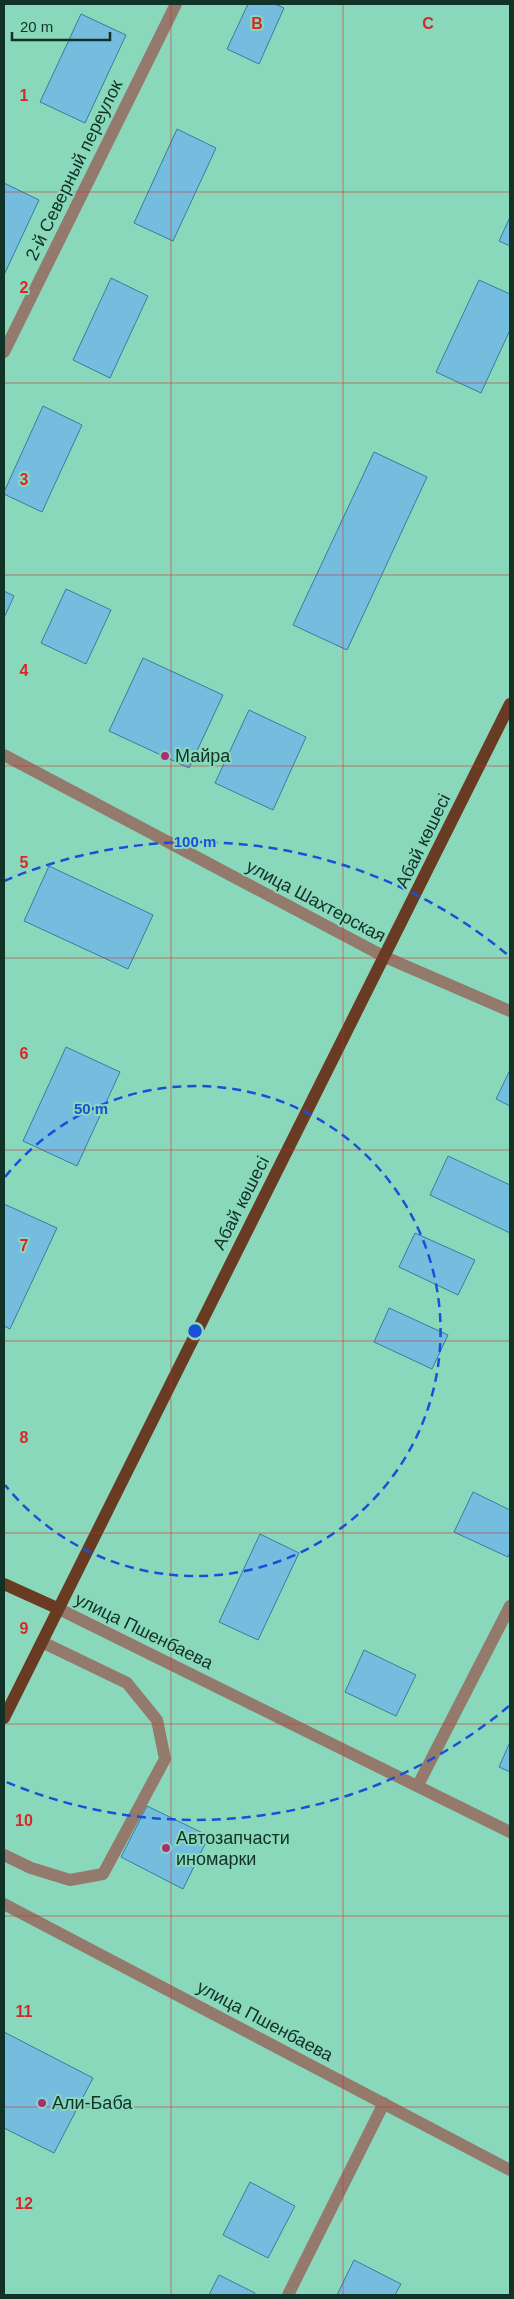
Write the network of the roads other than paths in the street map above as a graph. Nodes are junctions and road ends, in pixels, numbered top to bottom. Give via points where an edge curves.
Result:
1 (176, 4) edge
2 (4, 352) edge
3 (510, 704) edge
4 (4, 755) edge
5 (385, 957) junction
6 (510, 1011) edge
7 (4, 1584) edge
8 (510, 1606) edge
9 (57, 1608) junction
10 (42, 1642) junction
11 (4, 1718) edge
12 (418, 1785) junction
13 (510, 1832) edge
14 (4, 1855) edge
15 (4, 1904) edge
16 (384, 2103) junction
17 (510, 2170) edge
18 (288, 2295) edge

1 - 2 street, 2-й Северный переулок
3 - 5 main road, Абай көшесі
4 - 5 street, улица Шахтерская
5 - 6 street, улица Шахтерская
5 - 9 main road, Абай көшесі
7 - 9 main road, улица Пшенбаева
8 - 12 street
9 - 10 main road, Абай көшесі
9 - 12 street, улица Пшенбаева
10 - 11 main road, Абай көшесі
10 - 14 street via 128,1683 156,1720 164,1759 103,1874 70,1880 31,1868
12 - 13 street, улица Пшенбаева
15 - 16 street, улица Пшенбаева
16 - 17 street, улица Пшенбаева
16 - 18 street

